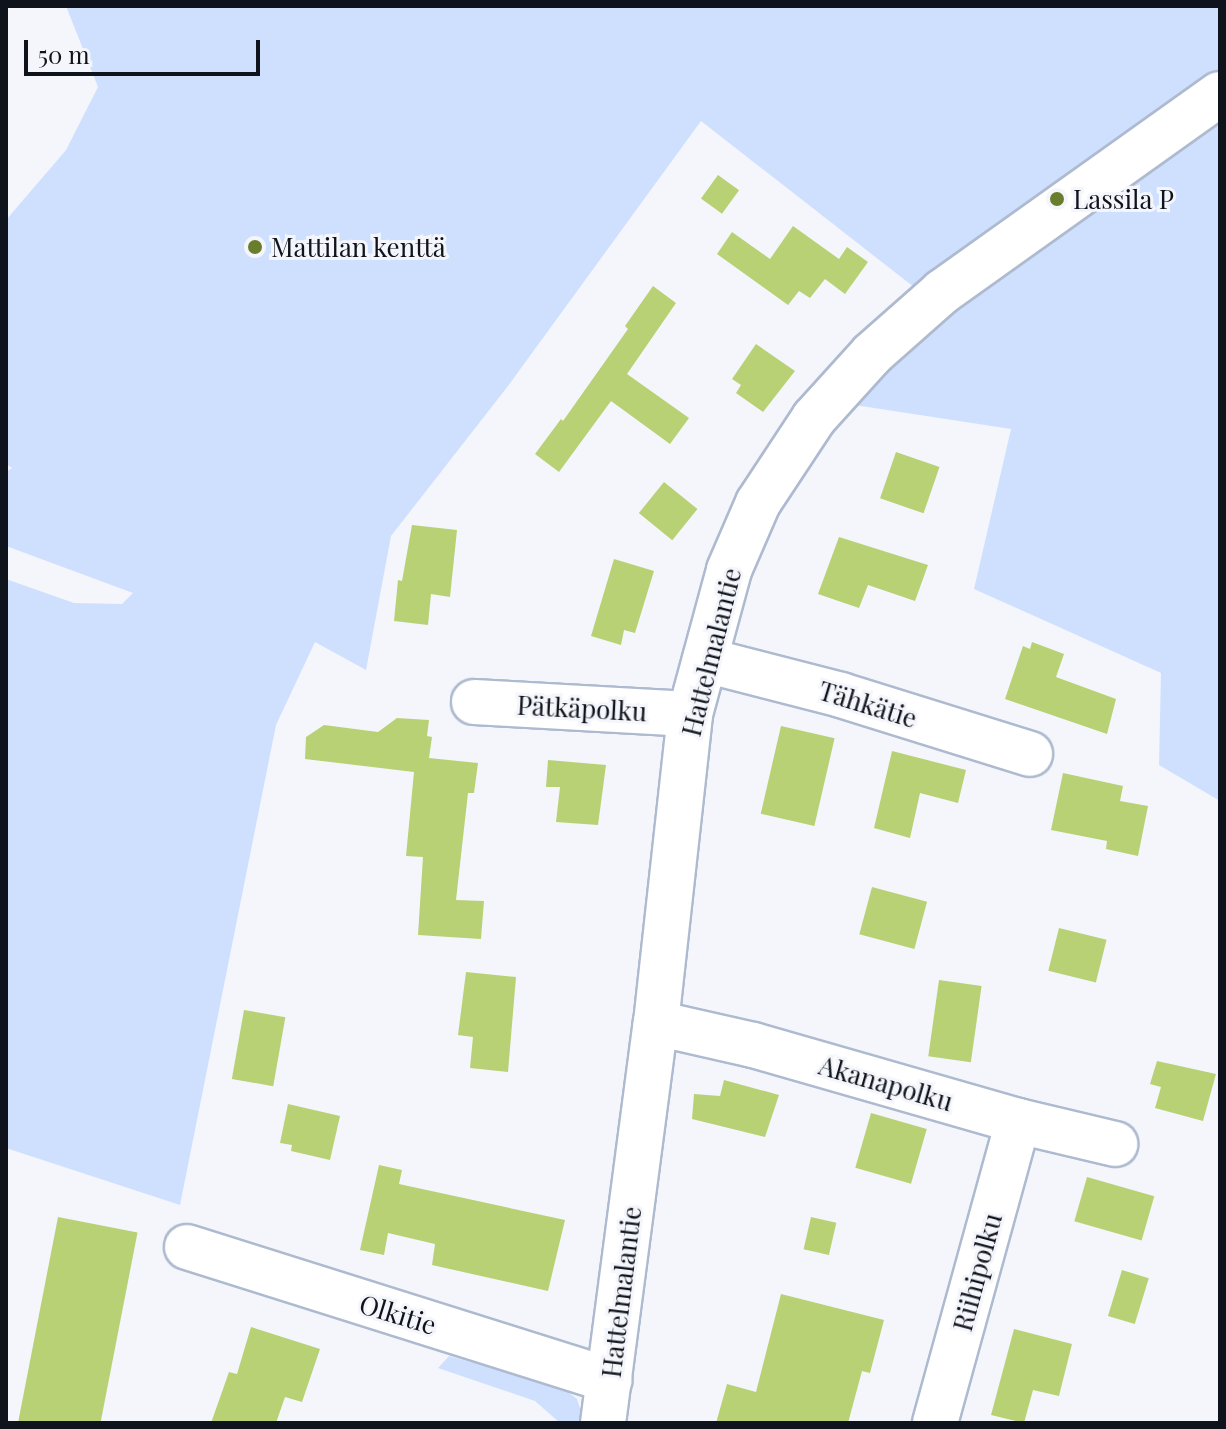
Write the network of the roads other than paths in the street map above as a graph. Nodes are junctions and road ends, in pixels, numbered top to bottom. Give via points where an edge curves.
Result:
1 (1220, 94) edge
2 (705, 660) junction
3 (474, 702) dead end
4 (690, 714) junction
5 (1030, 754) dead end
6 (656, 1023) junction
7 (1018, 1121) junction
8 (1115, 1144) dead end
9 (187, 1247) dead end
10 (610, 1380) junction
11 (603, 1423) edge
12 (935, 1423) edge

1 - 2 street, Hattelmalantie via 942,292 844,382 783,459 758,503 729,570
2 - 4 street, Hattelmalantie
2 - 5 street, Tähkätie via 841,695
3 - 4 street, Pätkäpolku
4 - 6 street, Hattelmalantie
6 - 7 street, Akanapolku via 753,1045
6 - 10 street, Hattelmalantie
7 - 8 street, Akanapolku
7 - 12 street, Riihipolku
9 - 10 street, Olkitie
10 - 11 street, Hattelmalantie

